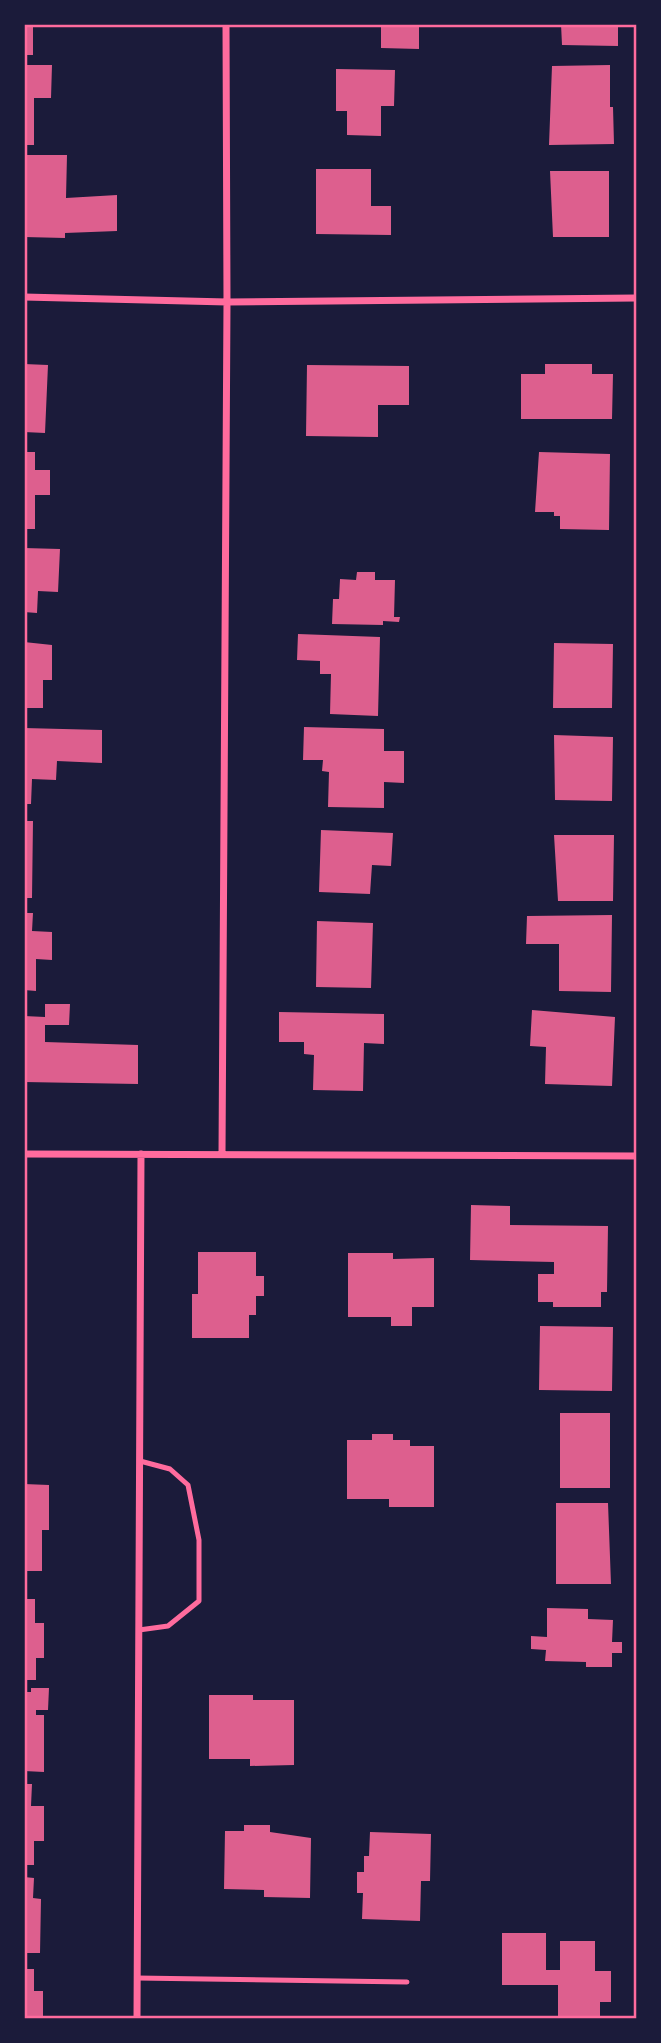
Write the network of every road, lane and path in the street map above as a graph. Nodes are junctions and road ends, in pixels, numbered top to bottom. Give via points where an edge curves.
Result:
1 (226, 24) edge
2 (24, 297) edge
3 (636, 298) edge
4 (227, 302) junction
5 (24, 1154) edge
6 (141, 1154) junction
7 (222, 1154) junction
8 (636, 1156) edge
9 (140, 1461) junction
10 (139, 1630) junction
11 (137, 1978) junction
12 (407, 1982) dead end
13 (137, 2018) edge

1 - 4 street
2 - 4 street
3 - 4 street
4 - 7 street
5 - 6 street
6 - 7 street
6 - 9 street
7 - 8 street
9 - 10 street
9 - 10 lane via 170,1469 188,1485 199,1540 199,1601 167,1626
10 - 11 street
11 - 12 lane
11 - 13 street

